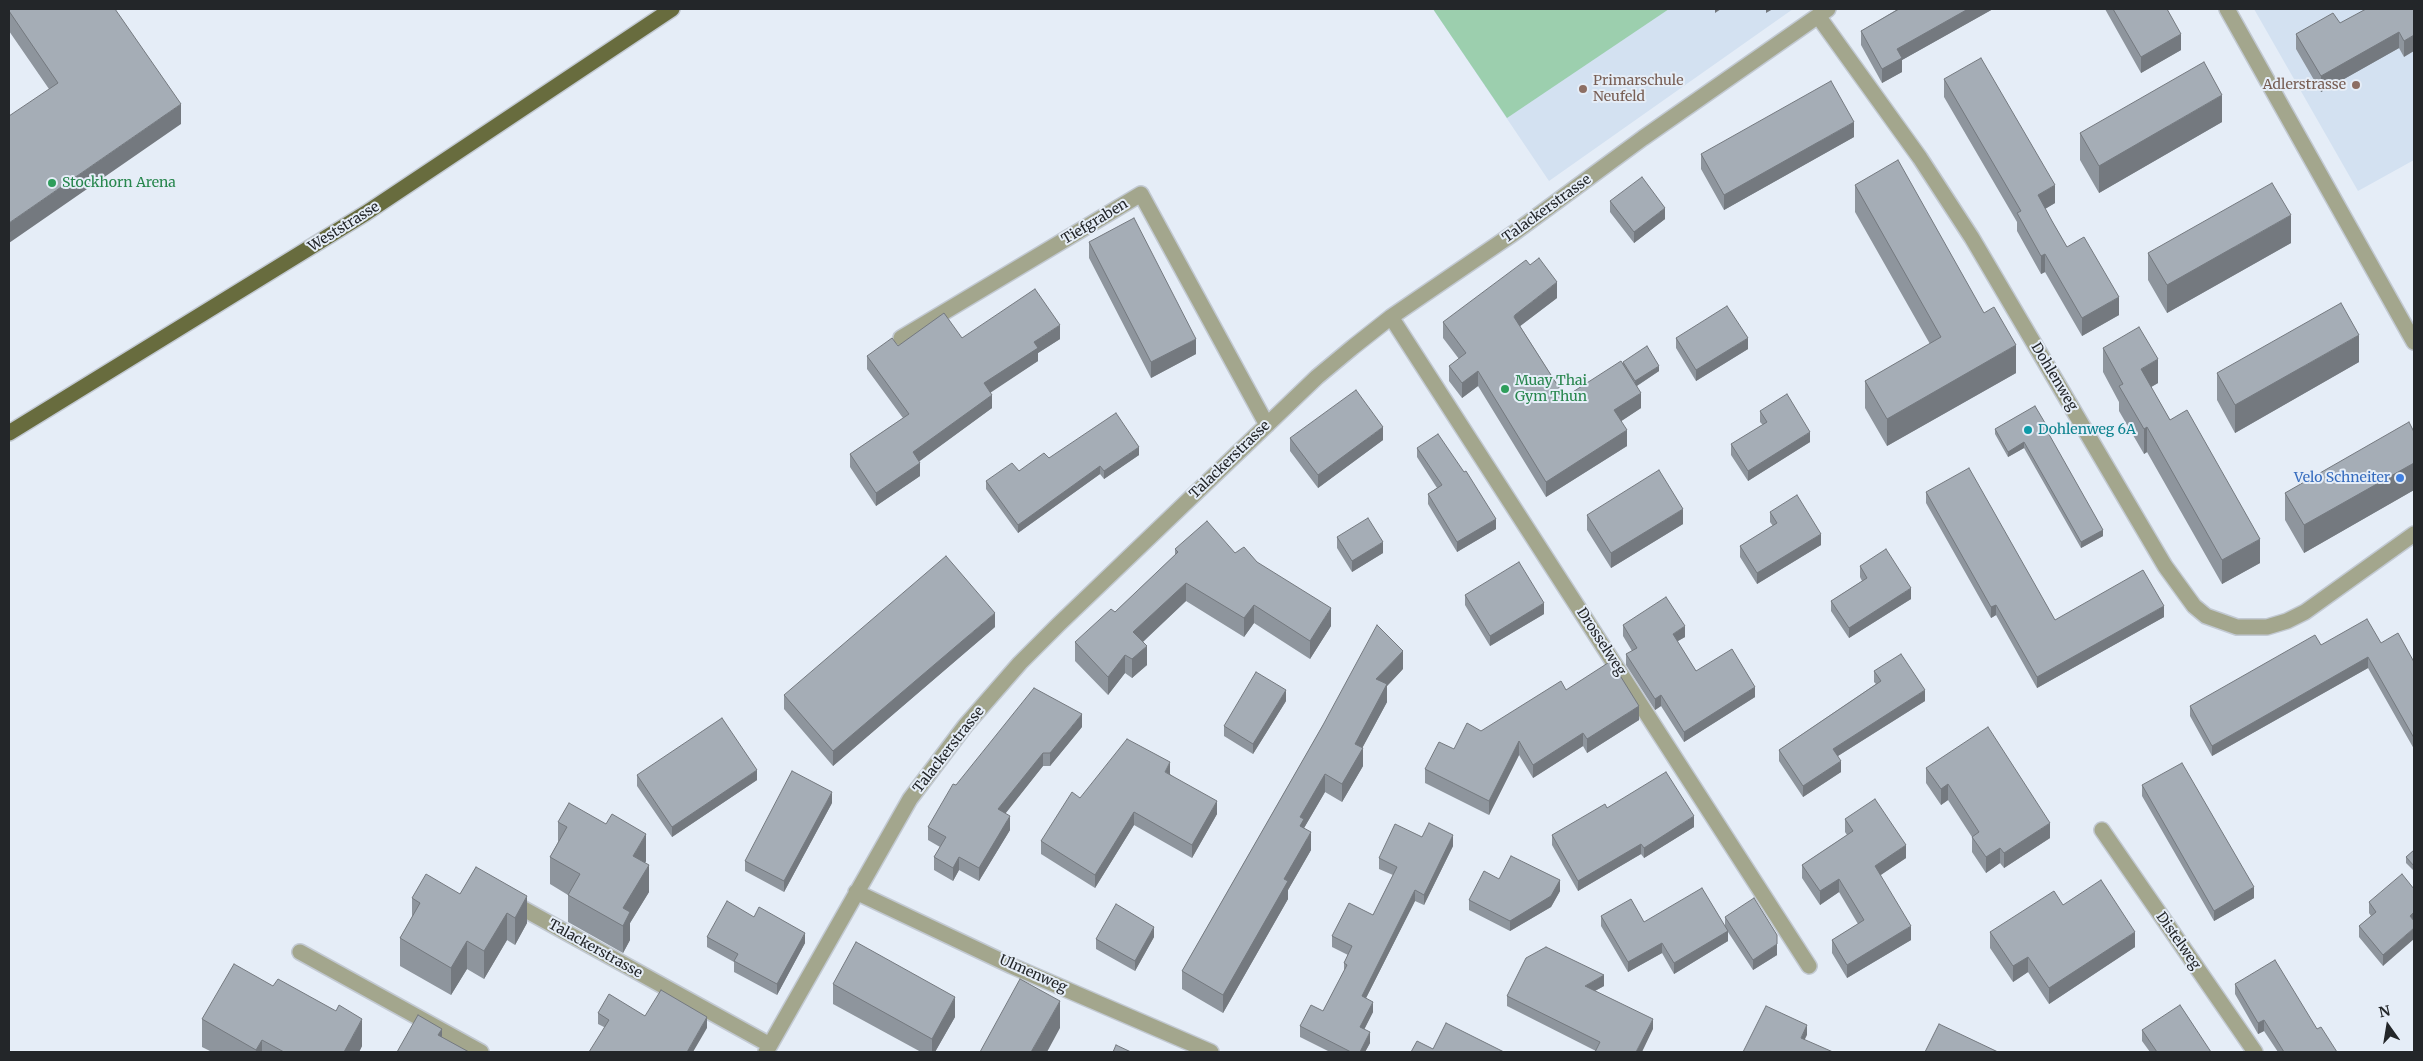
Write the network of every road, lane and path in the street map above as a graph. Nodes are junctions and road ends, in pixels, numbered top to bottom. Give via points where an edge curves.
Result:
1 (672, 9) edge
2 (2227, 9) edge
3 (1823, 12) edge
4 (1391, 317) junction
5 (901, 338) dead end
6 (2414, 342) edge
7 (1267, 425) junction
8 (9, 433) edge
9 (2414, 534) edge
10 (2102, 830) dead end
11 (856, 892) junction
12 (499, 895) edge
13 (300, 952) dead end
14 (1809, 966) dead end
15 (768, 1049) edge
16 (481, 1052) edge
17 (1211, 1052) edge
18 (2255, 1052) edge

1 - 8 main road, Weststrasse via 366,214
2 - 6 street
3 - 4 street, Talackerstrasse
3 - 9 street, Dohlenweg via 1972,238 2165,566 2194,606 2206,616 2237,627 2267,627 2287,621 2305,612
4 - 7 street, Talackerstrasse via 1324,371
4 - 14 street, Drosselweg
5 - 7 street, Tiefgraben via 1141,194
7 - 11 street, Talackerstrasse via 1020,663 910,799
10 - 18 street, Distelweg
11 - 15 street, Talackerstrasse
11 - 17 street, Ulmenweg via 1012,966
12 - 15 street, Talackerstrasse
13 - 16 street

